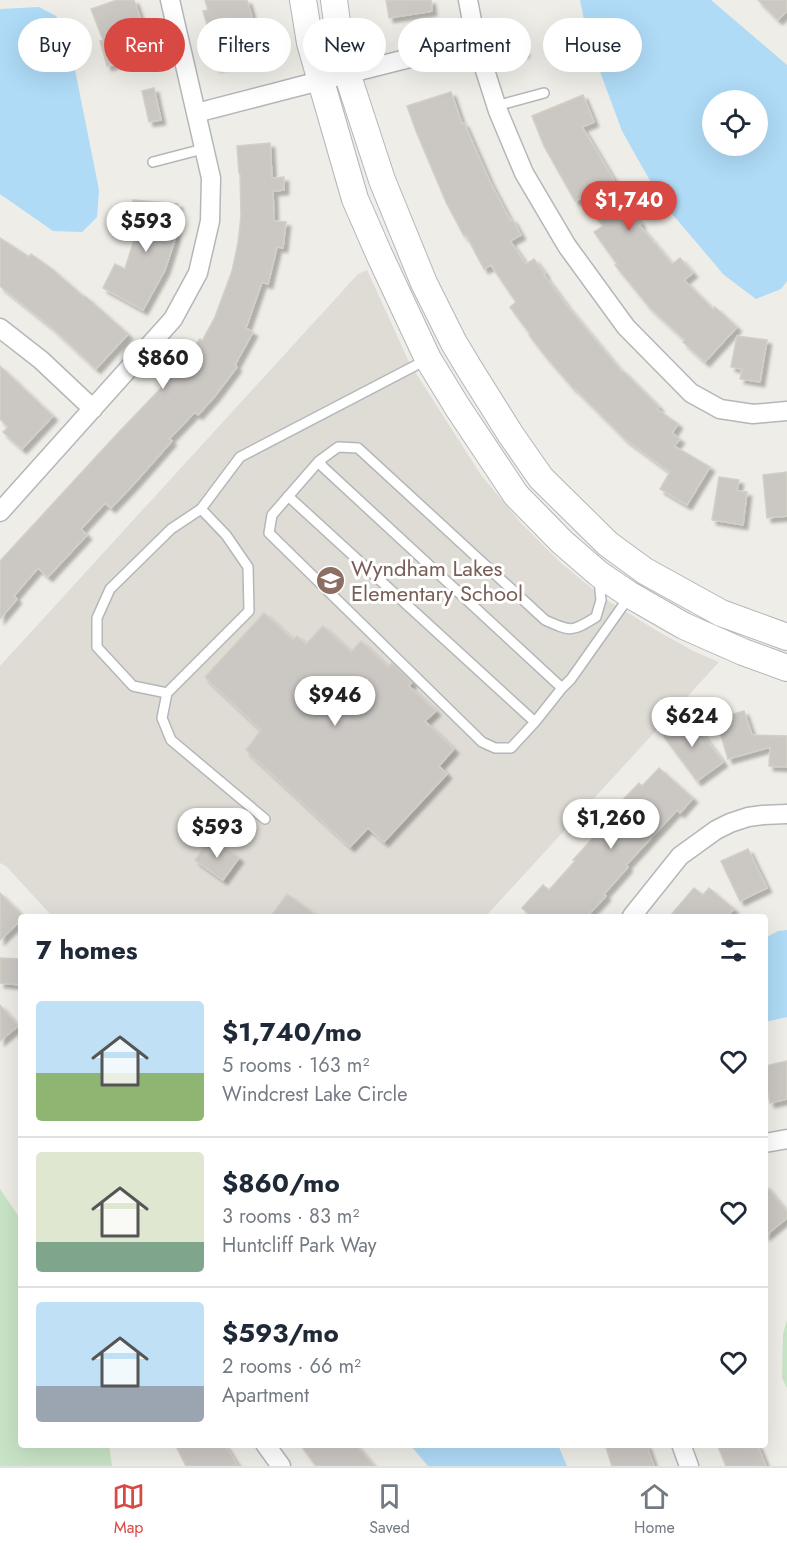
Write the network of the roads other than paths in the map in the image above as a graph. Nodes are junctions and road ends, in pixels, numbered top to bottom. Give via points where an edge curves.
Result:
1 (170, 0) edge
2 (303, 0) edge
3 (334, 0) edge
4 (468, 0) edge
5 (471, 18) edge
6 (398, 61) edge
7 (485, 72) edge
8 (347, 73) junction
9 (320, 81) junction
10 (544, 93) dead end
11 (496, 106) junction
12 (196, 113) junction
13 (203, 149) junction
14 (153, 162) dead end
15 (0, 328) edge
16 (454, 343) junction
17 (428, 359) junction
18 (93, 409) junction
19 (787, 411) edge
20 (318, 461) junction
21 (288, 496) junction
22 (201, 509) junction
23 (0, 512) edge
24 (645, 571) junction
25 (599, 574) junction
26 (630, 595) junction
27 (787, 637) edge
28 (787, 668) edge
29 (561, 688) junction
30 (167, 693) junction
31 (535, 722) junction
32 (787, 814) edge
33 (265, 819) dead end
34 (634, 914) edge
35 (787, 1139) edge
36 (768, 1142) edge
37 (268, 1448) edge
38 (682, 1448) edge
39 (281, 1466) edge
40 (689, 1466) edge

1 - 12 street
2 - 9 street
3 - 8 street
4 - 5 street
6 - 8 street
7 - 11 street
8 - 9 street
8 - 16 street via 382,180 424,283
9 - 12 street
9 - 17 street via 355,199
10 - 11 lane
11 - 19 street via 524,173 567,246 626,327 691,393 720,409 753,414
12 - 13 street
13 - 14 lane
13 - 18 street via 211,178 210,221 198,273 173,319
15 - 18 street
16 - 17 street
16 - 24 street via 542,478 608,544
17 - 22 lane via 240,457
17 - 25 street via 516,495
18 - 23 street
20 - 21 lane
20 - 25 lane via 338,447 358,448 546,621 564,629 579,628 596,617 601,600
20 - 29 lane
21 - 31 lane
21 - 31 lane via 272,515 269,533 482,742 495,748 510,748
22 - 30 lane via 226,535 248,567 249,611
22 - 30 lane via 171,530 110,589 97,618 97,647 104,655 133,686
24 - 26 street
24 - 27 street via 721,613
25 - 26 street
26 - 28 street via 684,626
26 - 29 lane via 572,679
29 - 31 lane
30 - 33 lane via 162,718 171,740
32 - 34 street via 748,817 716,830 680,856
35 - 36 street
37 - 39 street
38 - 40 street

